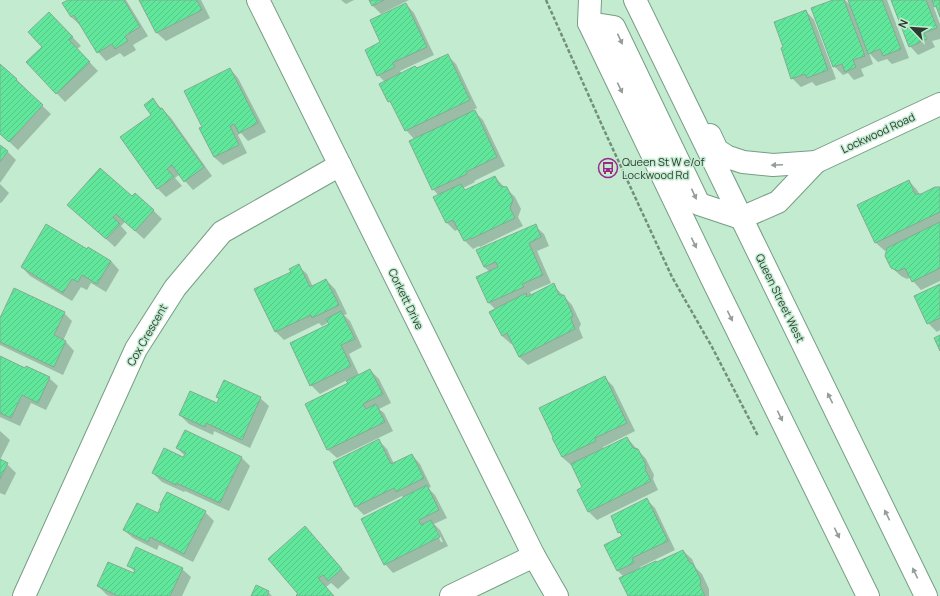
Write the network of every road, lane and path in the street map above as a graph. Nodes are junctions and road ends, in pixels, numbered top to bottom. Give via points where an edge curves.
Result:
1 (258, 0) edge
2 (546, 0) edge
3 (590, 0) edge
4 (635, 0) edge
5 (589, 23) junction
6 (666, 64) junction
7 (940, 104) edge
8 (816, 162) junction
9 (340, 165) junction
10 (741, 218) junction
11 (759, 438) dead end
12 (534, 556) junction
13 (24, 596) edge
14 (452, 596) edge
15 (557, 596) edge
16 (868, 596) edge
17 (926, 596) edge

1 - 9 main road, Corkett Drive
2 - 11 path via 672,277
3 - 5 main road
4 - 6 main road, Queen Street West
5 -> 10 main road via 614,27 699,204
5 -> 16 main road
8 -> 6 main road via 773,165 743,162 717,150 681,76
6 - 10 main road, Queen Street West
7 - 8 main road, Lockwood Road
8 - 10 main road via 778,202
9 - 12 main road, Corkett Drive
9 - 13 main road, Cox Crescent via 222,232 175,288 136,349
17 -> 10 main road, Queen Street West
12 - 14 main road
12 - 15 main road, Corkett Drive

